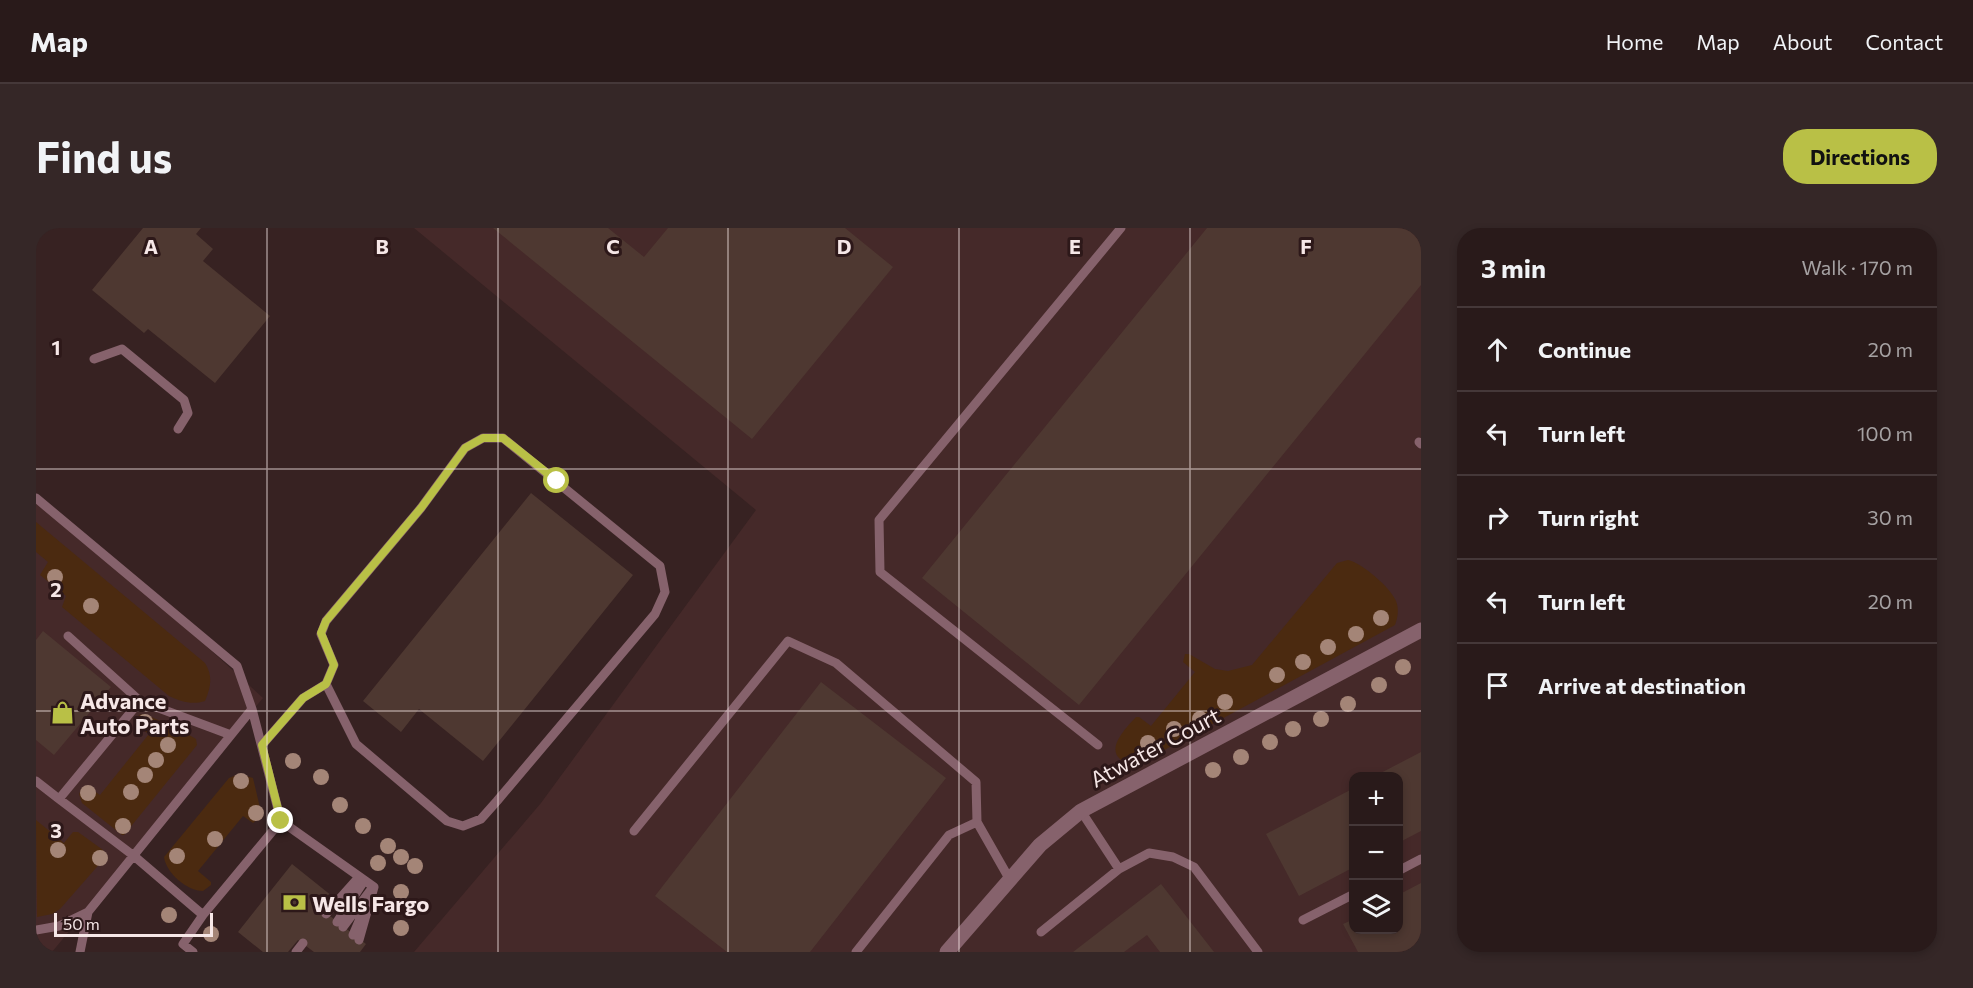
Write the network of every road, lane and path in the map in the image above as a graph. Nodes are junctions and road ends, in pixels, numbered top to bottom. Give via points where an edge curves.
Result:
1 (1121, 228) edge
2 (94, 359) dead end
3 (178, 429) dead end
4 (36, 498) edge
5 (1421, 630) edge
6 (68, 636) dead end
7 (326, 684) junction
8 (140, 701) junction
9 (252, 708) junction
10 (231, 735) junction
11 (262, 745) junction
12 (1098, 745) dead end
13 (36, 781) edge
14 (59, 800) junction
15 (1081, 811) junction
16 (281, 821) junction
17 (977, 822) junction
18 (634, 831) dead end
19 (134, 856) junction
20 (1421, 859) edge
21 (1403, 868) edge
22 (1119, 869) junction
23 (362, 879) junction
24 (1010, 880) junction
25 (374, 887) junction
26 (1349, 896) edge
27 (88, 912) junction
28 (326, 914) dead end
29 (203, 915) junction
30 (1304, 920) dead end
31 (36, 930) edge
32 (1041, 932) dead end
33 (356, 937) dead end
34 (303, 943) dead end
35 (80, 952) edge
36 (193, 952) edge
37 (296, 952) edge
38 (856, 952) edge
39 (947, 952) edge
40 (1258, 952) edge

1 - 12 lane via 879,520 880,572
2 - 3 lane via 122,349 184,400 188,413
4 - 9 lane via 237,666
5 - 15 street, Atwater Court
6 - 8 lane
7 - 7 lane via 334,665 321,633 326,621 421,508 465,448 483,438 503,438 660,566 664,592 655,614 481,819 463,826 447,821 356,744
7 - 11 lane via 303,698
8 - 10 lane
8 - 14 lane
9 - 10 lane
9 - 11 lane
10 - 19 lane
11 - 16 lane
13 - 14 lane
14 - 19 lane
15 - 22 lane
15 - 24 street, Atwater Court via 1040,845
16 - 23 lane
16 - 29 lane
17 - 18 lane via 976,782 836,663 788,641
17 - 24 lane
17 - 38 lane via 949,835
19 - 27 lane
19 - 29 lane
20 - 21 lane
22 - 32 lane
22 - 40 lane via 1149,852 1194,867
23 - 25 lane
23 - 25 lane via 340,925
23 - 28 lane
24 - 39 street, Atwater Court
25 - 33 lane
26 - 30 lane
27 - 31 lane via 59,926
27 - 35 lane
29 - 36 lane via 183,944
34 - 37 lane

